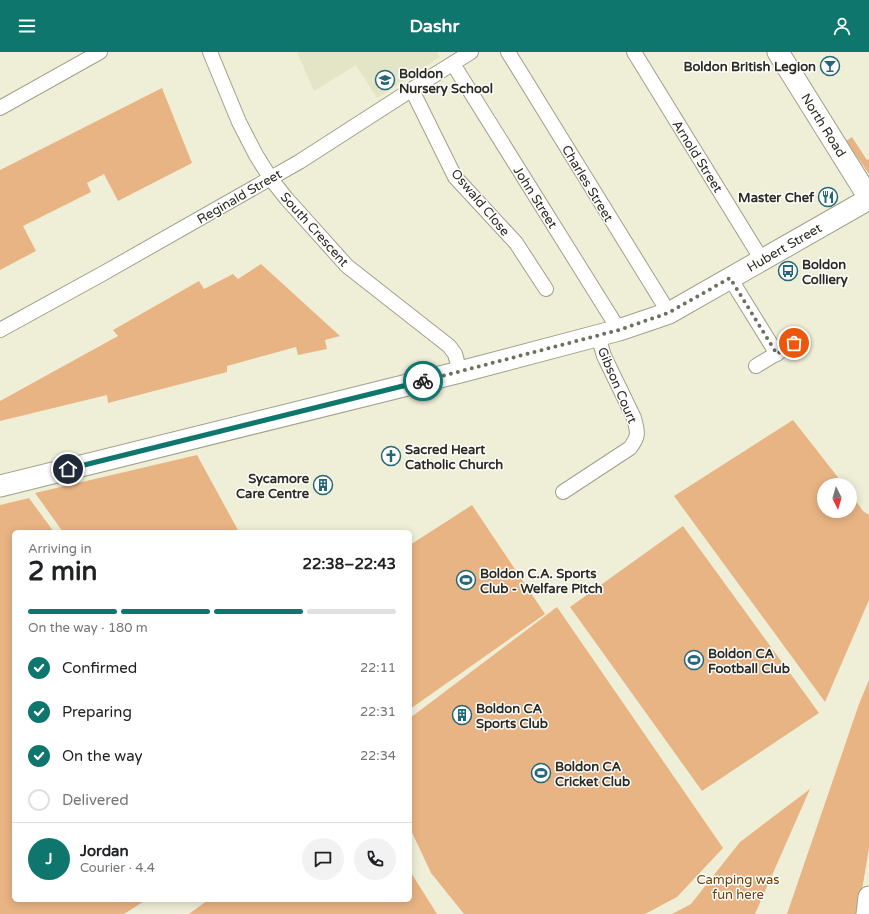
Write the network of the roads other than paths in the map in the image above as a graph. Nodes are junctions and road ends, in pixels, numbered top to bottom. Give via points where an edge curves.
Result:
1 (100, 52) edge
2 (210, 52) edge
3 (471, 52) edge
4 (508, 52) edge
5 (634, 52) edge
6 (778, 52) edge
7 (452, 64) junction
8 (412, 90) junction
9 (0, 108) edge
10 (271, 179) junction
11 (869, 198) edge
12 (762, 260) junction
13 (730, 278) junction
14 (546, 289) dead end
15 (668, 313) junction
16 (0, 330) edge
17 (619, 330) junction
18 (593, 337) junction
19 (794, 343) dead end
20 (777, 354) junction
21 (756, 366) dead end
22 (460, 372) junction
23 (0, 486) edge
24 (563, 492) dead end
25 (869, 897) edge
26 (867, 914) edge

1 - 9 street
2 - 10 street, South Crescent via 238,122
3 - 7 street, Reginald Street
4 - 15 street, Charles Street
5 - 12 street, Arnold Street
6 - 11 main road, North Road
7 - 8 street, Reginald Street
7 - 17 street, John Street
8 - 10 street, Reginald Street
8 - 14 street, Oswald Close via 455,177 516,243
10 - 16 street, Reginald Street
10 - 22 street, South Crescent via 347,266 449,346 455,354
11 - 12 main road, Hubert Street
12 - 13 main road, Hubert Street
13 - 15 main road, Hubert Street
13 - 20 street
15 - 17 main road, Hubert Street
17 - 18 main road, Hubert Street
18 - 22 main road, Hubert Street
18 - 24 street, Gibson Court via 634,418 636,439 630,448
19 - 20 street
20 - 21 street
22 - 23 main road, Hubert Street
25 - 26 main road

